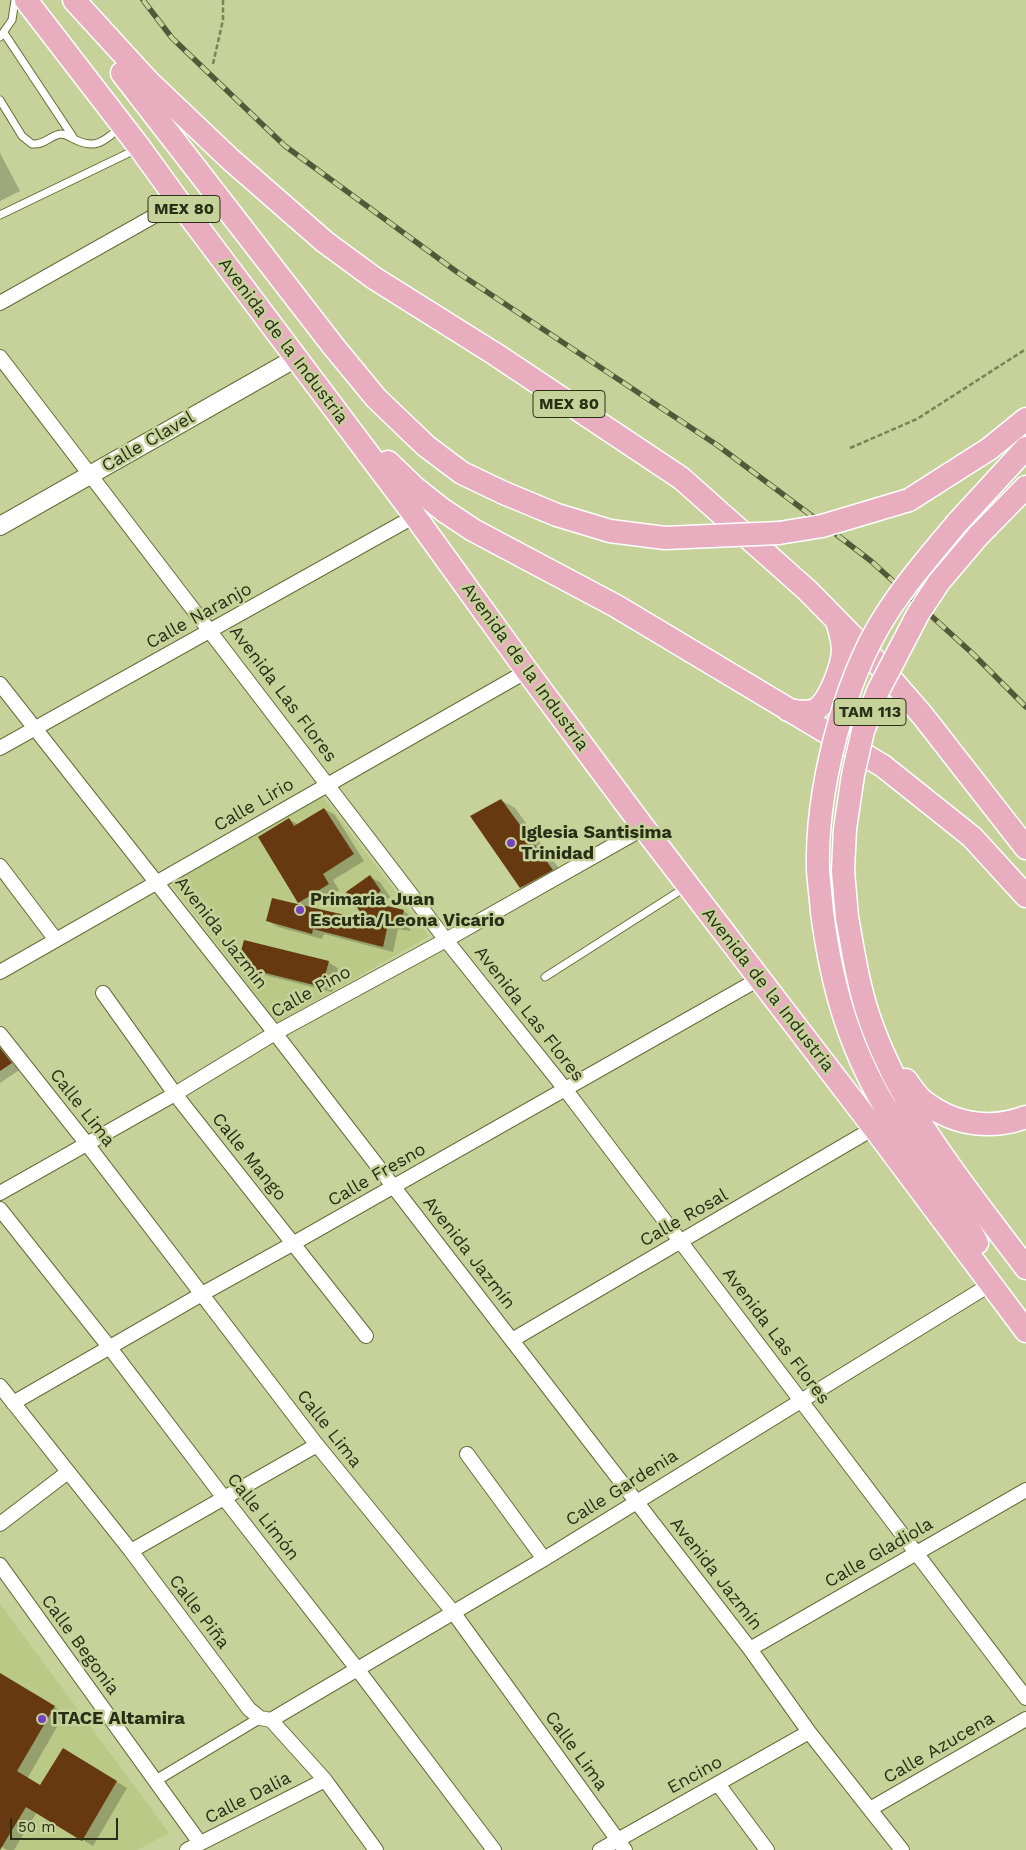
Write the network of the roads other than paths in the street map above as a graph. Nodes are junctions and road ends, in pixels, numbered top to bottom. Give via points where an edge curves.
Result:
1 (15, 0) edge
2 (26, 0) edge
3 (74, 0) edge
4 (2, 35) edge
5 (0, 100) edge
6 (123, 125) junction
7 (74, 139) junction
8 (140, 148) junction
9 (179, 202) junction
10 (0, 215) edge
11 (0, 303) edge
12 (0, 357) edge
13 (296, 358) junction
14 (342, 419) junction
15 (1026, 419) edge
16 (1026, 448) edge
17 (91, 475) junction
18 (1026, 486) edge
19 (415, 516) junction
20 (0, 526) edge
21 (837, 621) junction
22 (211, 630) junction
23 (527, 671) junction
24 (0, 684) edge
25 (788, 710) junction
26 (34, 729) junction
27 (0, 748) edge
28 (328, 785) junction
29 (644, 828) junction
30 (1026, 848) edge
31 (0, 866) edge
32 (158, 882) junction
33 (688, 886) junction
34 (1026, 896) edge
35 (56, 940) junction
36 (446, 940) junction
37 (0, 972) edge
38 (546, 977) dead end
39 (759, 979) junction
40 (103, 993) dead end
41 (275, 1033) junction
42 (0, 1034) edge
43 (882, 1050) junction
44 (565, 1089) junction
45 (175, 1094) junction
46 (1026, 1117) edge
47 (874, 1128) junction
48 (87, 1144) junction
49 (393, 1187) junction
50 (0, 1193) edge
51 (0, 1209) edge
52 (681, 1242) junction
53 (294, 1243) junction
54 (1026, 1268) edge
55 (991, 1284) junction
56 (202, 1294) junction
57 (1026, 1331) edge
58 (366, 1336) dead end
59 (512, 1340) junction
60 (110, 1348) junction
61 (0, 1386) edge
62 (801, 1400) junction
63 (13, 1403) junction
64 (317, 1445) junction
65 (467, 1454) dead end
66 (68, 1472) junction
67 (1026, 1490) edge
68 (224, 1498) junction
69 (636, 1501) junction
70 (0, 1524) edge
71 (131, 1551) junction
72 (916, 1553) junction
73 (544, 1559) junction
74 (0, 1565) edge
75 (453, 1612) junction
76 (750, 1649) junction
77 (358, 1670) junction
78 (1026, 1698) edge
79 (1026, 1718) edge
80 (266, 1719) junction
81 (809, 1732) junction
82 (325, 1780) junction
83 (155, 1781) junction
84 (718, 1784) junction
85 (870, 1809) junction
86 (200, 1843) junction
87 (621, 1845) edge
88 (187, 1850) edge
89 (376, 1850) edge
90 (494, 1850) edge
91 (600, 1850) edge
92 (767, 1850) edge
93 (902, 1850) edge

1 - 4 lane via 12,20
2 - 6 highway, Avenida de la Industria / MEX 80
3 - 15 highway, bridge via 96,40 376,398 426,446 462,472 504,493 557,515 610,531 665,538 779,532 822,526 908,500 989,449
3 - 21 highway, MEX 80 via 148,81 230,160 325,242 374,278 681,478 808,590
4 - 7 lane
5 - 7 lane via 26,141 38,144 60,134
6 - 7 lane via 96,145
6 - 8 highway, Avenida de la Industria / MEX 80
8 - 9 highway, Avenida de la Industria / MEX 80
8 - 10 lane
9 - 11 street
9 - 13 highway, Avenida de la Industria / MEX 80
12 - 17 street, Avenida Las Flores
13 - 14 highway, Avenida de la Industria / MEX 80
13 - 17 street, Calle Clavel
14 - 19 highway, Avenida de la Industria / MEX 80
14 - 25 highway via 443,510 616,606
16 - 55 highway, bridge via 918,569 884,617 866,651 842,711 825,785 818,869 827,952 848,1031 893,1120 976,1241
17 - 20 street, Calle Clavel
17 - 22 street, Avenida Las Flores
18 - 43 highway, TAM 113, bridge via 939,582 918,614 878,691 863,731 845,829 843,870 855,963 869,1017
19 - 22 street, Calle Naranjo
19 - 23 highway, Avenida de la Industria / MEX 80
21 - 25 highway via 842,660 823,704 808,712
21 - 30 highway, MEX 80 via 923,716
22 - 26 street, Calle Naranjo
22 - 28 street, Avenida Las Flores
23 - 28 street, Calle Lirio
23 - 29 highway, Avenida de la Industria / MEX 80
24 - 26 street, Avenida Jazmín
25 - 34 highway via 883,766 972,837
26 - 27 street, Calle Naranjo
26 - 32 street, Avenida Jazmín
28 - 32 street, Calle Lirio
28 - 36 street, Avenida Las Flores
29 - 33 highway, Avenida de la Industria / MEX 80
29 - 36 street, Calle Pino
31 - 35 street
32 - 35 street, Calle Lirio
32 - 41 street, Avenida Jazmín
33 - 38 lane
33 - 39 highway, Avenida de la Industria / MEX 80
35 - 37 street, Calle Lirio
36 - 41 street, Calle Pino
36 - 44 street, Avenida Las Flores
39 - 44 street, Calle Fresno
39 - 47 highway, Avenida de la Industria / MEX 80
40 - 45 street, Calle Mango
41 - 45 street, Calle Pino
41 - 49 street, Avenida Jazmín
42 - 48 street, Calle Lima
43 - 46 highway via 922,1100 954,1118 989,1125
43 - 54 highway via 916,1117 936,1148
44 - 49 street, Calle Fresno
44 - 52 street, Avenida Las Flores
45 - 48 street, Calle Pino
45 - 53 street, Calle Mango
47 - 52 street, Calle Rosal
47 - 55 highway, Avenida de la Industria / MEX 80
48 - 50 street, Calle Pino
48 - 56 street, Calle Lima
49 - 53 street, Calle Fresno
49 - 59 street, Avenida Jazmín
51 - 60 street, Calle Limón
52 - 59 street, Calle Rosal
52 - 62 street, Avenida Las Flores
53 - 56 street, Calle Fresno
53 - 58 street, Calle Mango
55 - 57 highway, Avenida de la Industria / MEX 80
55 - 62 street, Calle Gardenia
56 - 60 street, Calle Fresno
56 - 64 street, Calle Lima
59 - 69 street, Avenida Jazmín
60 - 63 street, Calle Fresno
60 - 68 street, Calle Limón
61 - 63 street, Calle Piña
62 - 69 street, Calle Gardenia
62 - 72 street, Avenida Las Flores
63 - 66 street, Calle Piña
64 - 68 street
64 - 75 street, Calle Lima
65 - 73 street
66 - 70 street
66 - 71 street, Calle Piña
67 - 72 street, Calle Gladiola
68 - 71 street
68 - 77 street, Calle Limón
69 - 73 street, Calle Gardenia
69 - 76 street, Avenida Jazmín
71 - 80 street, Calle Piña via 248,1709
72 - 76 street, Calle Gladiola
72 - 78 street, Avenida Las Flores
73 - 75 street, Calle Gardenia
74 - 83 street, Calle Begonia
75 - 77 street, Calle Gardenia
75 - 87 street, Calle Lima
76 - 81 street, Avenida Jazmín
77 - 80 street, Calle Gardenia
77 - 90 street, Calle Limón
79 - 85 street, Calle Azucena
80 - 82 street, Calle Piña
80 - 83 street, Calle Gardenia
81 - 84 street, Encino
81 - 85 street, Avenida Jazmín
82 - 86 street, Calle Dalia
82 - 89 street, Calle Piña
83 - 86 street, Calle Begonia
84 - 87 street, Encino
84 - 92 street
85 - 93 street, Avenida Jazmín
86 - 88 street, Calle Dalia
87 - 91 street, Encino

